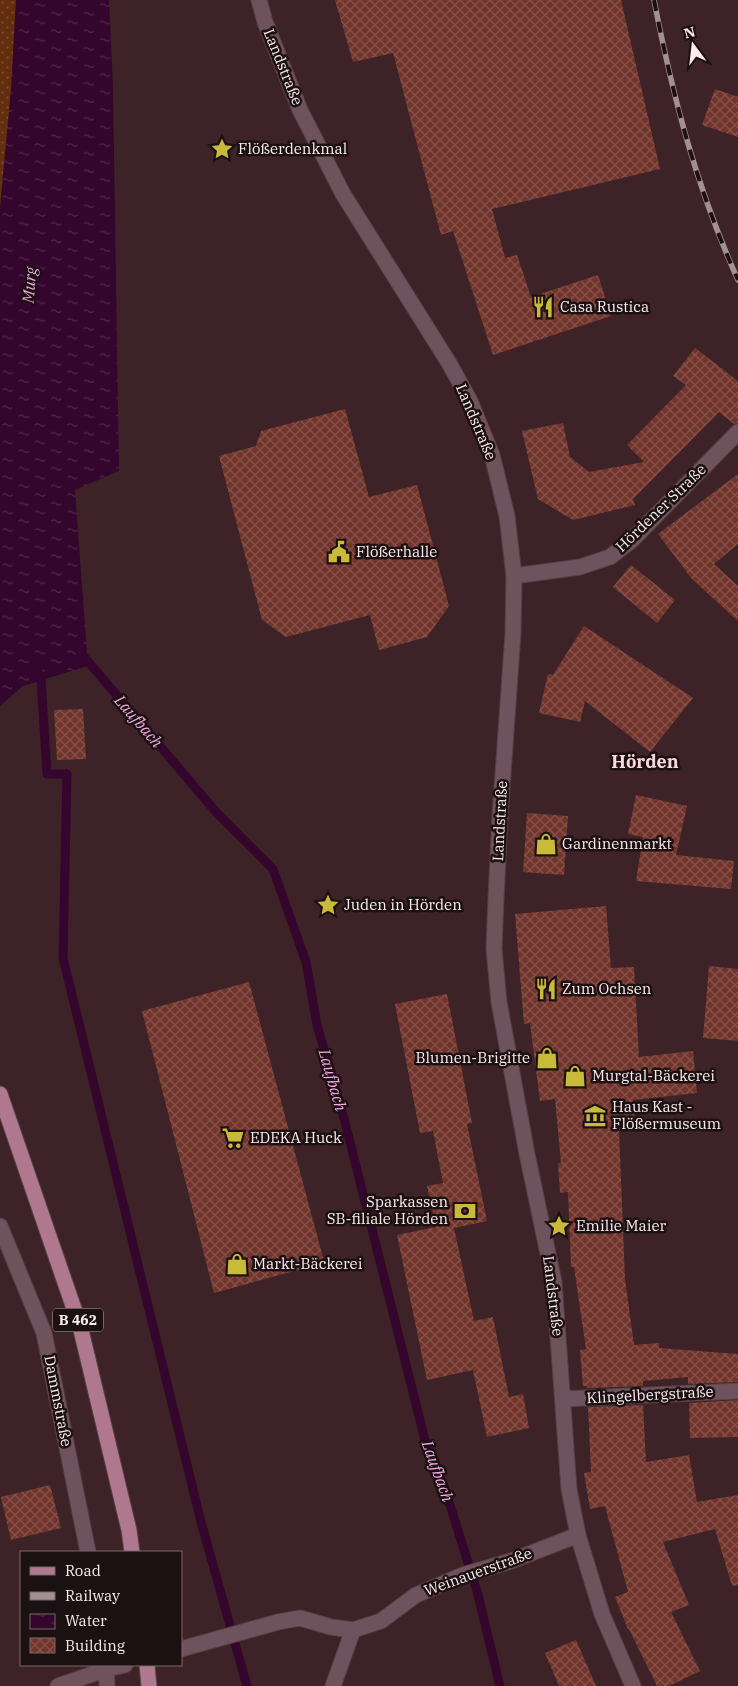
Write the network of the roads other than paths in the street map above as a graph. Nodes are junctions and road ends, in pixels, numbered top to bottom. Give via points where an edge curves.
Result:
1 (259, 0) edge
2 (738, 432) edge
3 (514, 576) junction
4 (0, 1094) edge
5 (0, 1226) edge
6 (738, 1391) edge
7 (563, 1399) junction
8 (578, 1535) junction
9 (88, 1551) edge
10 (132, 1551) edge
11 (353, 1630) junction
12 (187, 1648) edge
13 (147, 1666) edge
14 (107, 1667) edge
15 (58, 1686) edge
16 (107, 1686) edge
17 (149, 1686) edge
18 (333, 1686) edge
19 (633, 1686) edge

1 - 3 street, Landstraße via 300,110 343,194 470,401 492,455 507,516
2 - 3 street, Hördener Straße via 632,540 610,557 580,567
3 - 7 street, Landstraße via 494,949 499,1002 554,1282
4 - 10 main road, B 462 via 80,1326
5 - 9 street, Dammstraße via 44,1333
6 - 7 street, Klingelbergstraße
7 - 8 street, Landstraße via 569,1489
8 - 11 street, Weinauerstraße via 511,1561 463,1575 416,1595 380,1621
8 - 19 street, Landstraße via 602,1614
11 - 12 street, Weinauerstraße via 300,1618
11 - 18 street
13 - 17 main road
14 - 15 street
14 - 16 street

